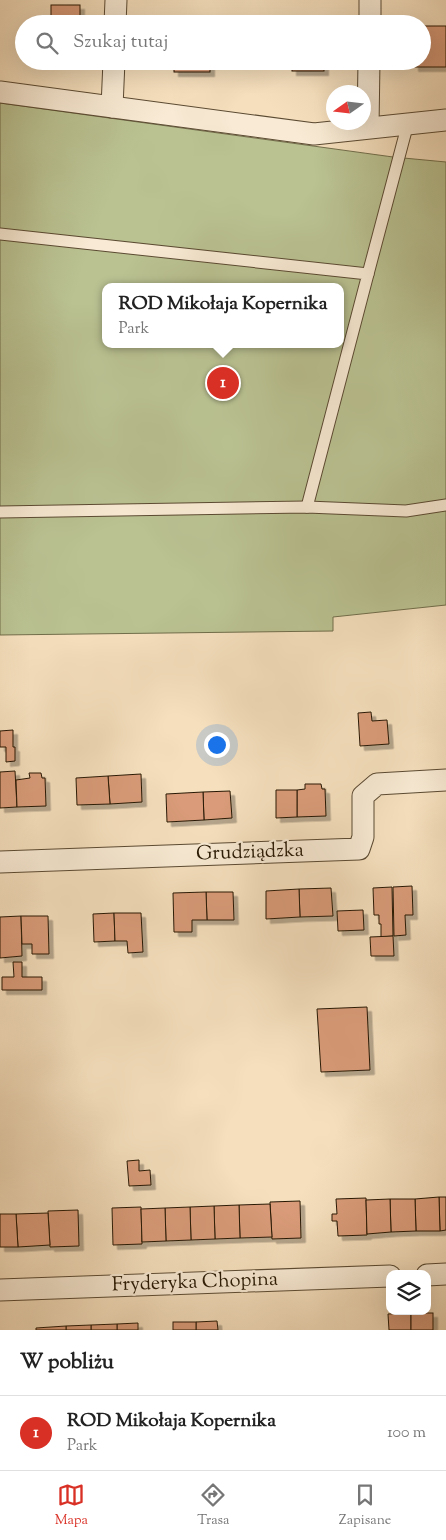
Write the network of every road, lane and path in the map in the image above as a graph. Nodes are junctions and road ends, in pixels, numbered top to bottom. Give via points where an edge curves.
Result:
1 (116, 0) edge
2 (370, 0) edge
3 (115, 15) edge
4 (370, 15) edge
5 (114, 70) edge
6 (369, 70) edge
7 (369, 85) edge
8 (0, 92) edge
9 (112, 107) junction
10 (446, 120) edge
11 (408, 123) junction
12 (371, 127) edge
13 (345, 130) edge
14 (0, 234) edge
15 (368, 274) junction
16 (446, 505) edge
17 (307, 507) junction
18 (0, 512) edge
19 (446, 780) edge
20 (0, 862) edge
21 (446, 1274) edge
22 (431, 1275) edge
23 (386, 1276) edge
24 (0, 1290) edge

1 - 3 street
2 - 4 street
5 - 9 street
6 - 7 street
8 - 9 street
9 - 13 street via 314,134
10 - 11 street
11 - 12 street
11 - 15 lane
14 - 15 lane
15 - 17 lane
16 - 17 lane via 406,511
17 - 18 lane
19 - 20 street, Grudziądzka via 377,784 363,796 363,837 359,849
21 - 22 street
23 - 24 street, Fryderyka Chopina

